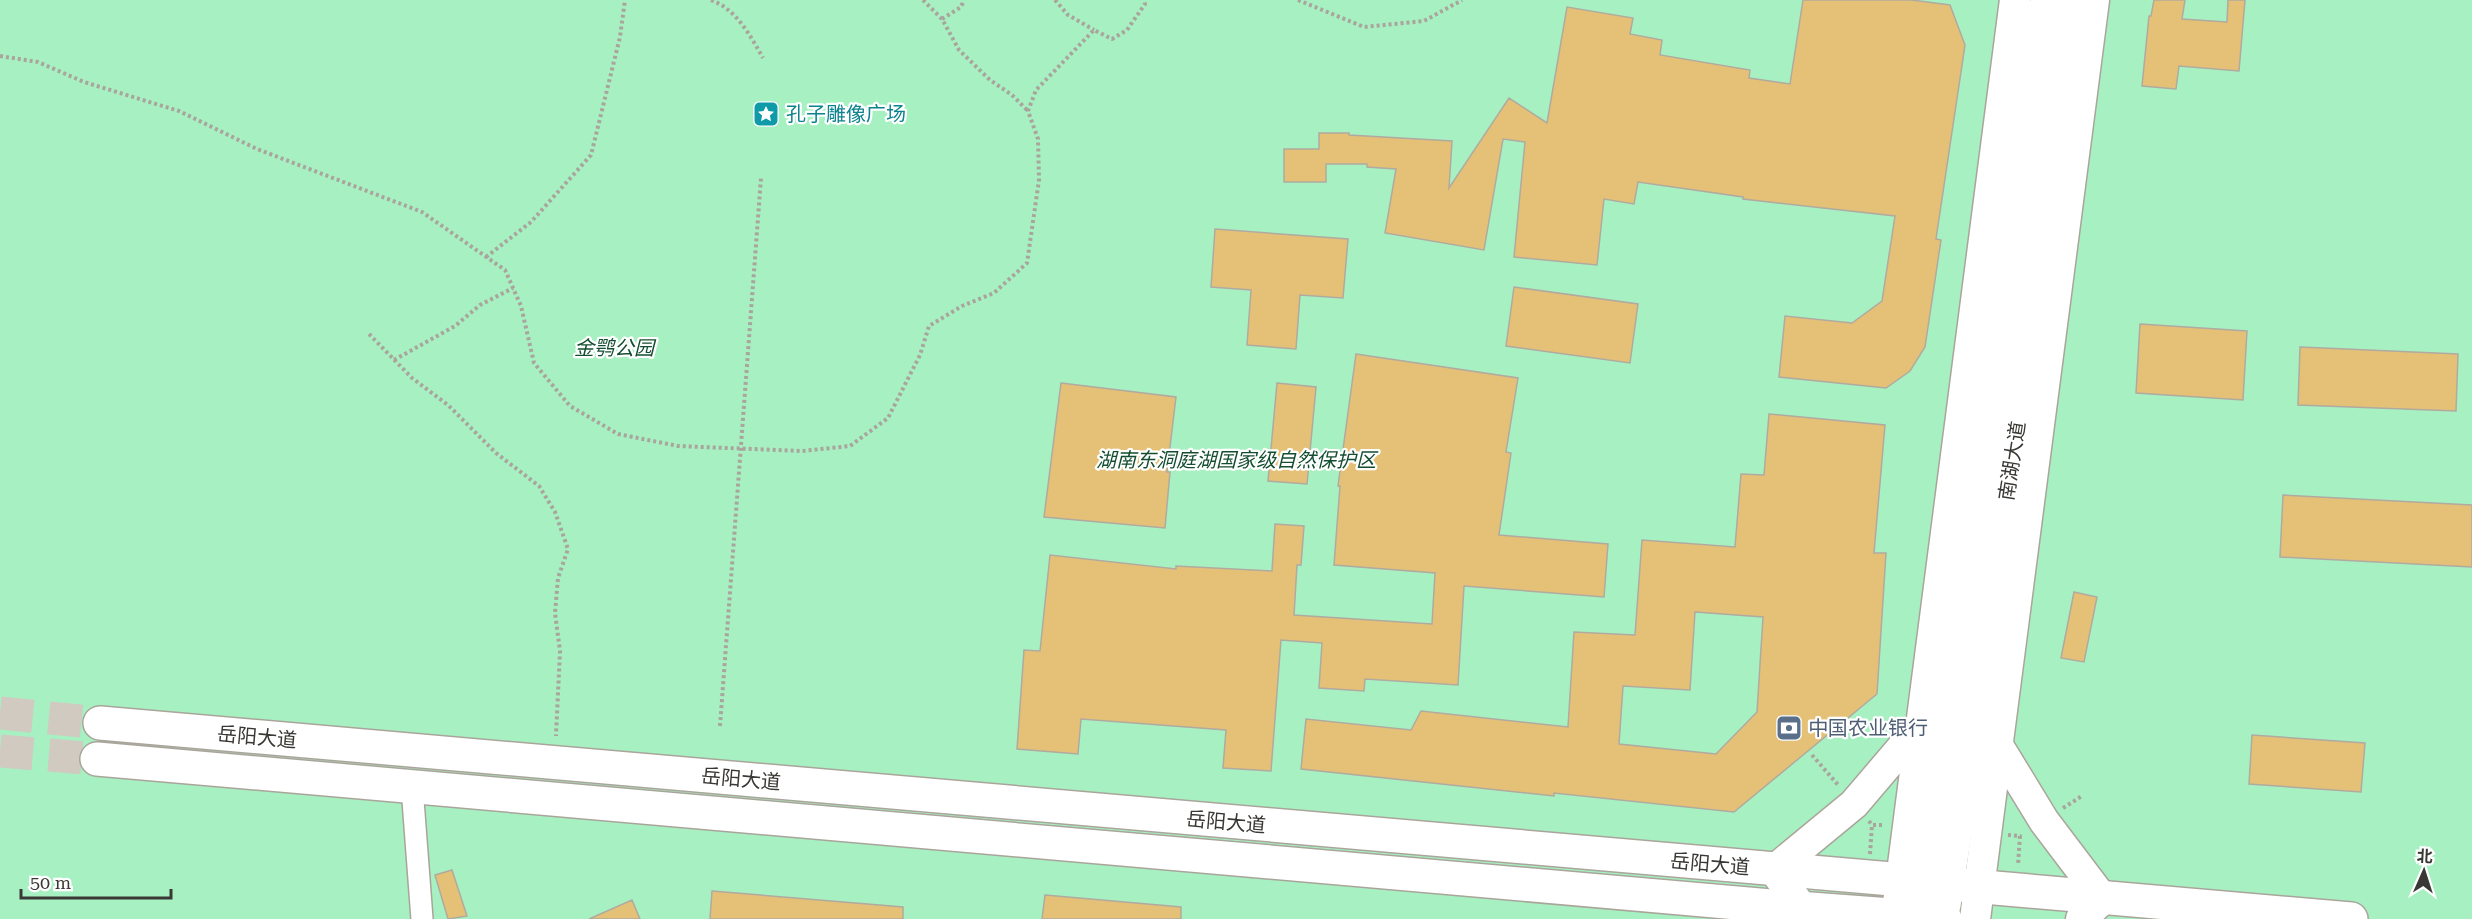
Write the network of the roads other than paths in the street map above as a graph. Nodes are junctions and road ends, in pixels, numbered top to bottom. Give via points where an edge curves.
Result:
1 (2015, 0) edge
2 (2044, 0) edge
3 (2066, 0) edge
4 (2094, 0) edge
5 (1963, 696) junction
6 (100, 723) tunnel mouth
7 (1922, 725) junction
8 (1998, 747) junction
9 (97, 759) tunnel mouth
10 (412, 787) junction
11 (1774, 870) junction
12 (1925, 881) junction
13 (1980, 886) junction
14 (2092, 909) edge
15 (1806, 913) edge
16 (1923, 918) edge
17 (422, 919) edge
18 (1975, 919) edge
19 (2351, 919) edge

1 - 7 main road
2 - 5 main road, 南湖大道
3 - 5 main road, 南湖大道 via 2019,409
4 - 8 main road
5 - 7 main road
5 - 8 main road
5 - 12 main road, 南湖大道
6 - 11 main road, 岳阳大道
7 - 11 main road via 1854,804
7 - 12 main road
8 - 13 main road
8 - 14 main road
9 - 10 main road, 岳阳大道
10 - 15 main road, 岳阳大道
10 - 17 street
11 - 12 main road, 岳阳大道
11 - 15 main road
12 - 13 main road, 岳阳大道
12 - 16 main road, 南湖大道
13 - 14 main road, 岳阳大道
13 - 18 main road
14 - 19 main road, 岳阳大道
15 - 16 main road, 岳阳大道

